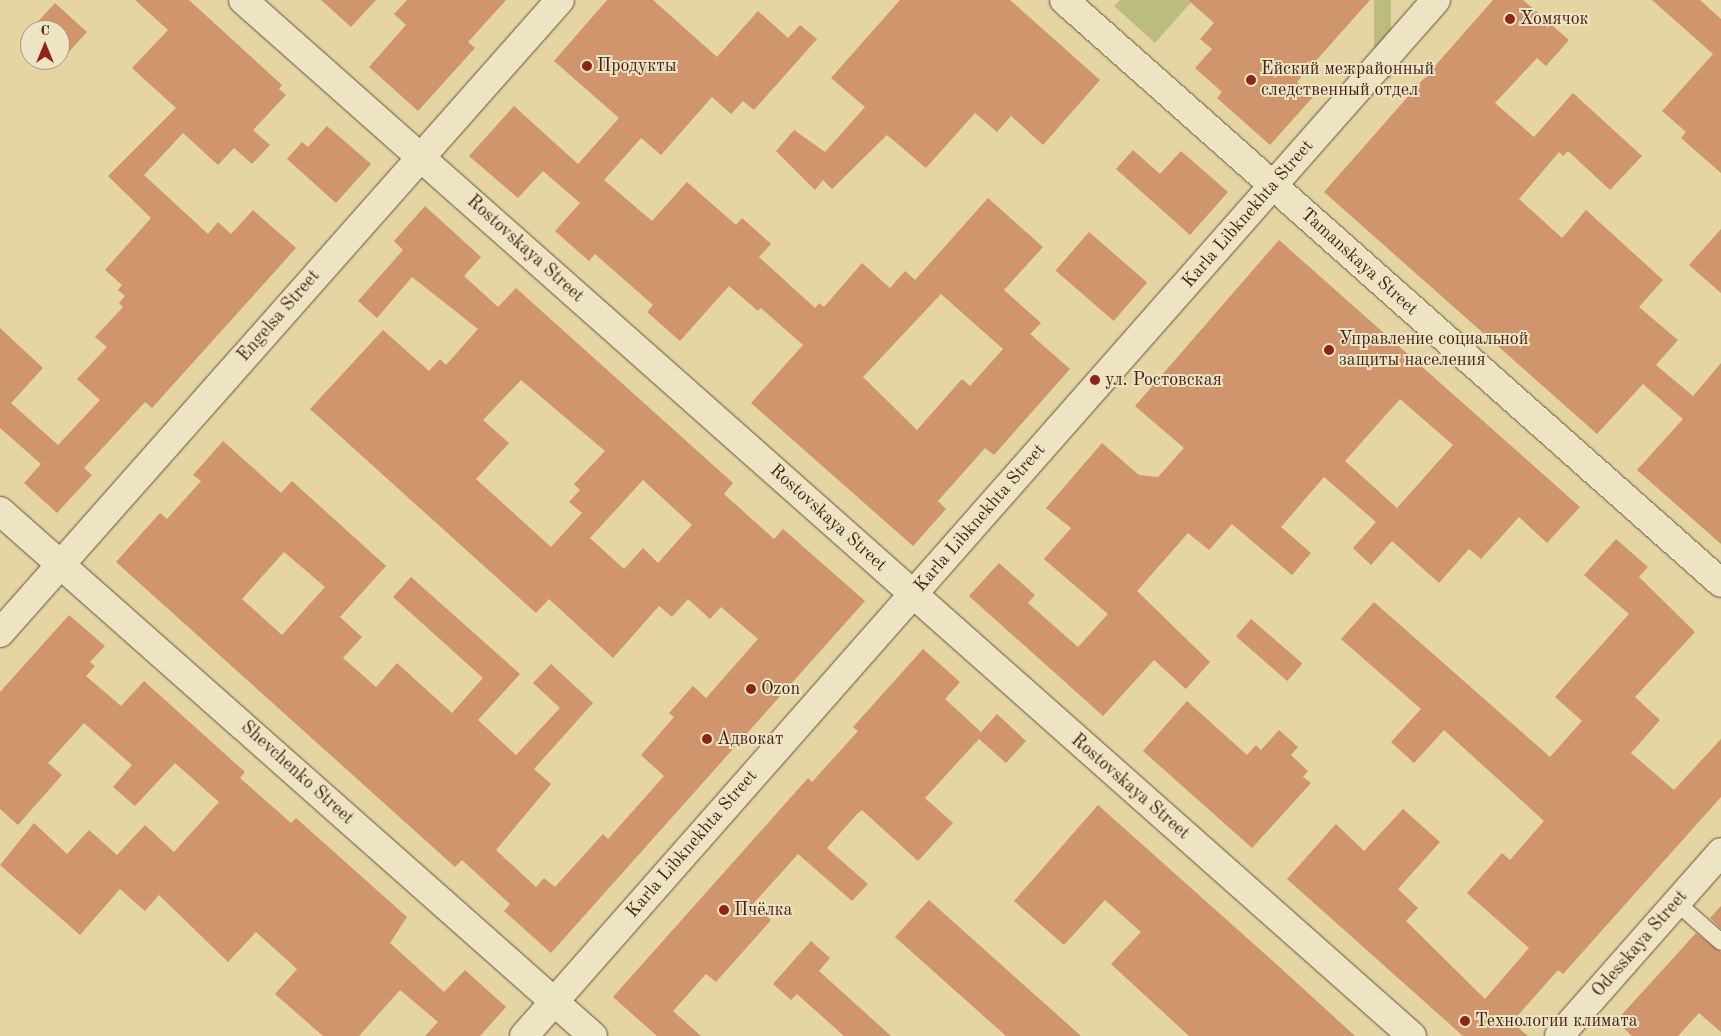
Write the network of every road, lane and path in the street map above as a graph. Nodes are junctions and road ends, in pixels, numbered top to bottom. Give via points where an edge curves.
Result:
1 (244, 0) edge
2 (560, 0) edge
3 (1064, 0) edge
4 (1436, 0) edge
5 (420, 157) junction
6 (1273, 186) junction
7 (0, 510) edge
8 (61, 564) junction
9 (1721, 583) edge
10 (913, 594) junction
11 (0, 633) edge
12 (1721, 852) edge
13 (1676, 902) junction
14 (1721, 942) edge
15 (554, 1002) junction
16 (524, 1036) edge
17 (593, 1036) edge
18 (1412, 1036) edge
19 (1559, 1036) edge

1 - 5 street, Rostovskaya Street
2 - 5 street, Engelsa Street
3 - 6 street, Tamanskaya Street
4 - 6 street, Karla Libknekhta Street
5 - 8 street, Engelsa Street
5 - 10 street, Rostovskaya Street
6 - 9 street, Tamanskaya Street
6 - 10 street, Karla Libknekhta Street
7 - 8 street, Shevchenko Street
8 - 11 street, Engelsa Street
8 - 15 street, Shevchenko Street
10 - 15 street, Karla Libknekhta Street
10 - 18 street, Rostovskaya Street
12 - 13 street, Odesskaya Street
13 - 14 lane
13 - 19 street, Odesskaya Street
15 - 16 street, Karla Libknekhta Street
15 - 17 street, Shevchenko Street

